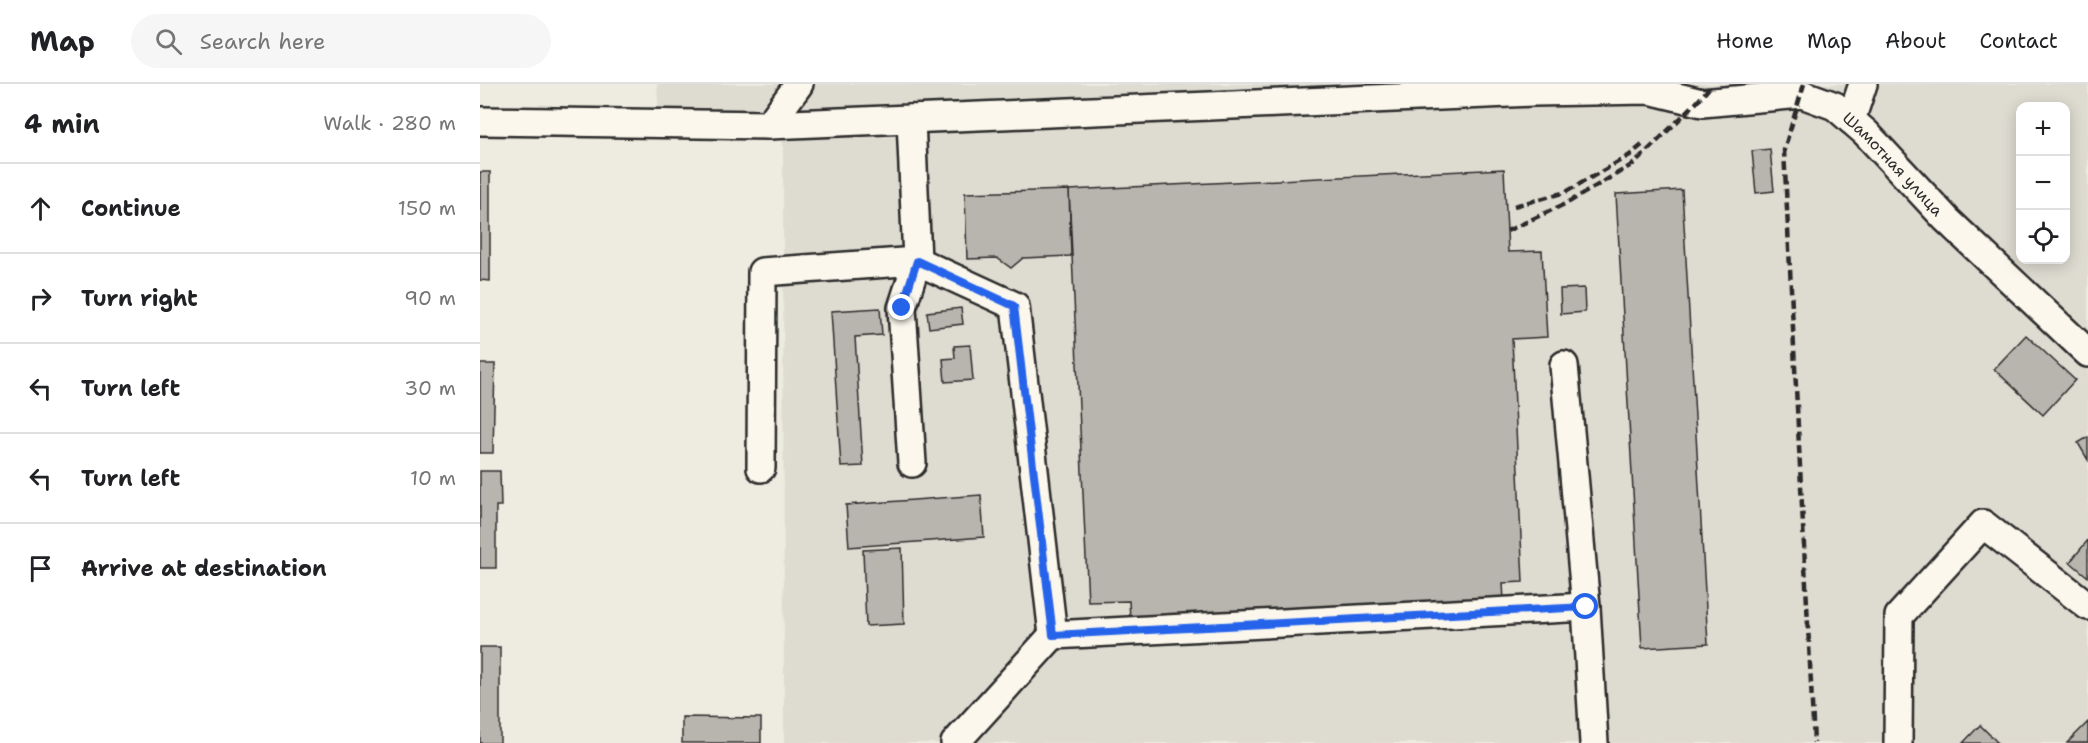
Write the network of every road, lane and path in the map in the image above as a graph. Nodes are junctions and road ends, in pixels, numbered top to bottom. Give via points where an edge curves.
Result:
1 (799, 84) edge
2 (1863, 84) edge
3 (1668, 90) edge
4 (911, 119) junction
5 (1851, 120) junction
6 (480, 121) edge
7 (769, 125) junction
8 (917, 261) junction
9 (2088, 353) edge
10 (1564, 365) dead end
11 (912, 463) dead end
12 (761, 468) dead end
13 (2088, 606) edge
14 (1586, 607) junction
15 (1053, 635) junction
16 (955, 743) edge
17 (1594, 743) edge
18 (1898, 743) edge

1 - 7 street
2 - 5 street
3 - 4 street, Шамотная улица via 1533,92
3 - 5 street, Шамотная улица via 1702,103 1802,94 1835,106
4 - 7 street, Шамотная улица
4 - 8 street
5 - 9 street, Шамотная улица via 1946,219
6 - 7 street, Шамотная улица
8 - 11 street via 902,308
8 - 12 street via 762,272
8 - 15 street via 1014,306
10 - 14 street
13 - 18 street via 1983,524 1899,616
14 - 15 street
14 - 17 street
15 - 16 street

